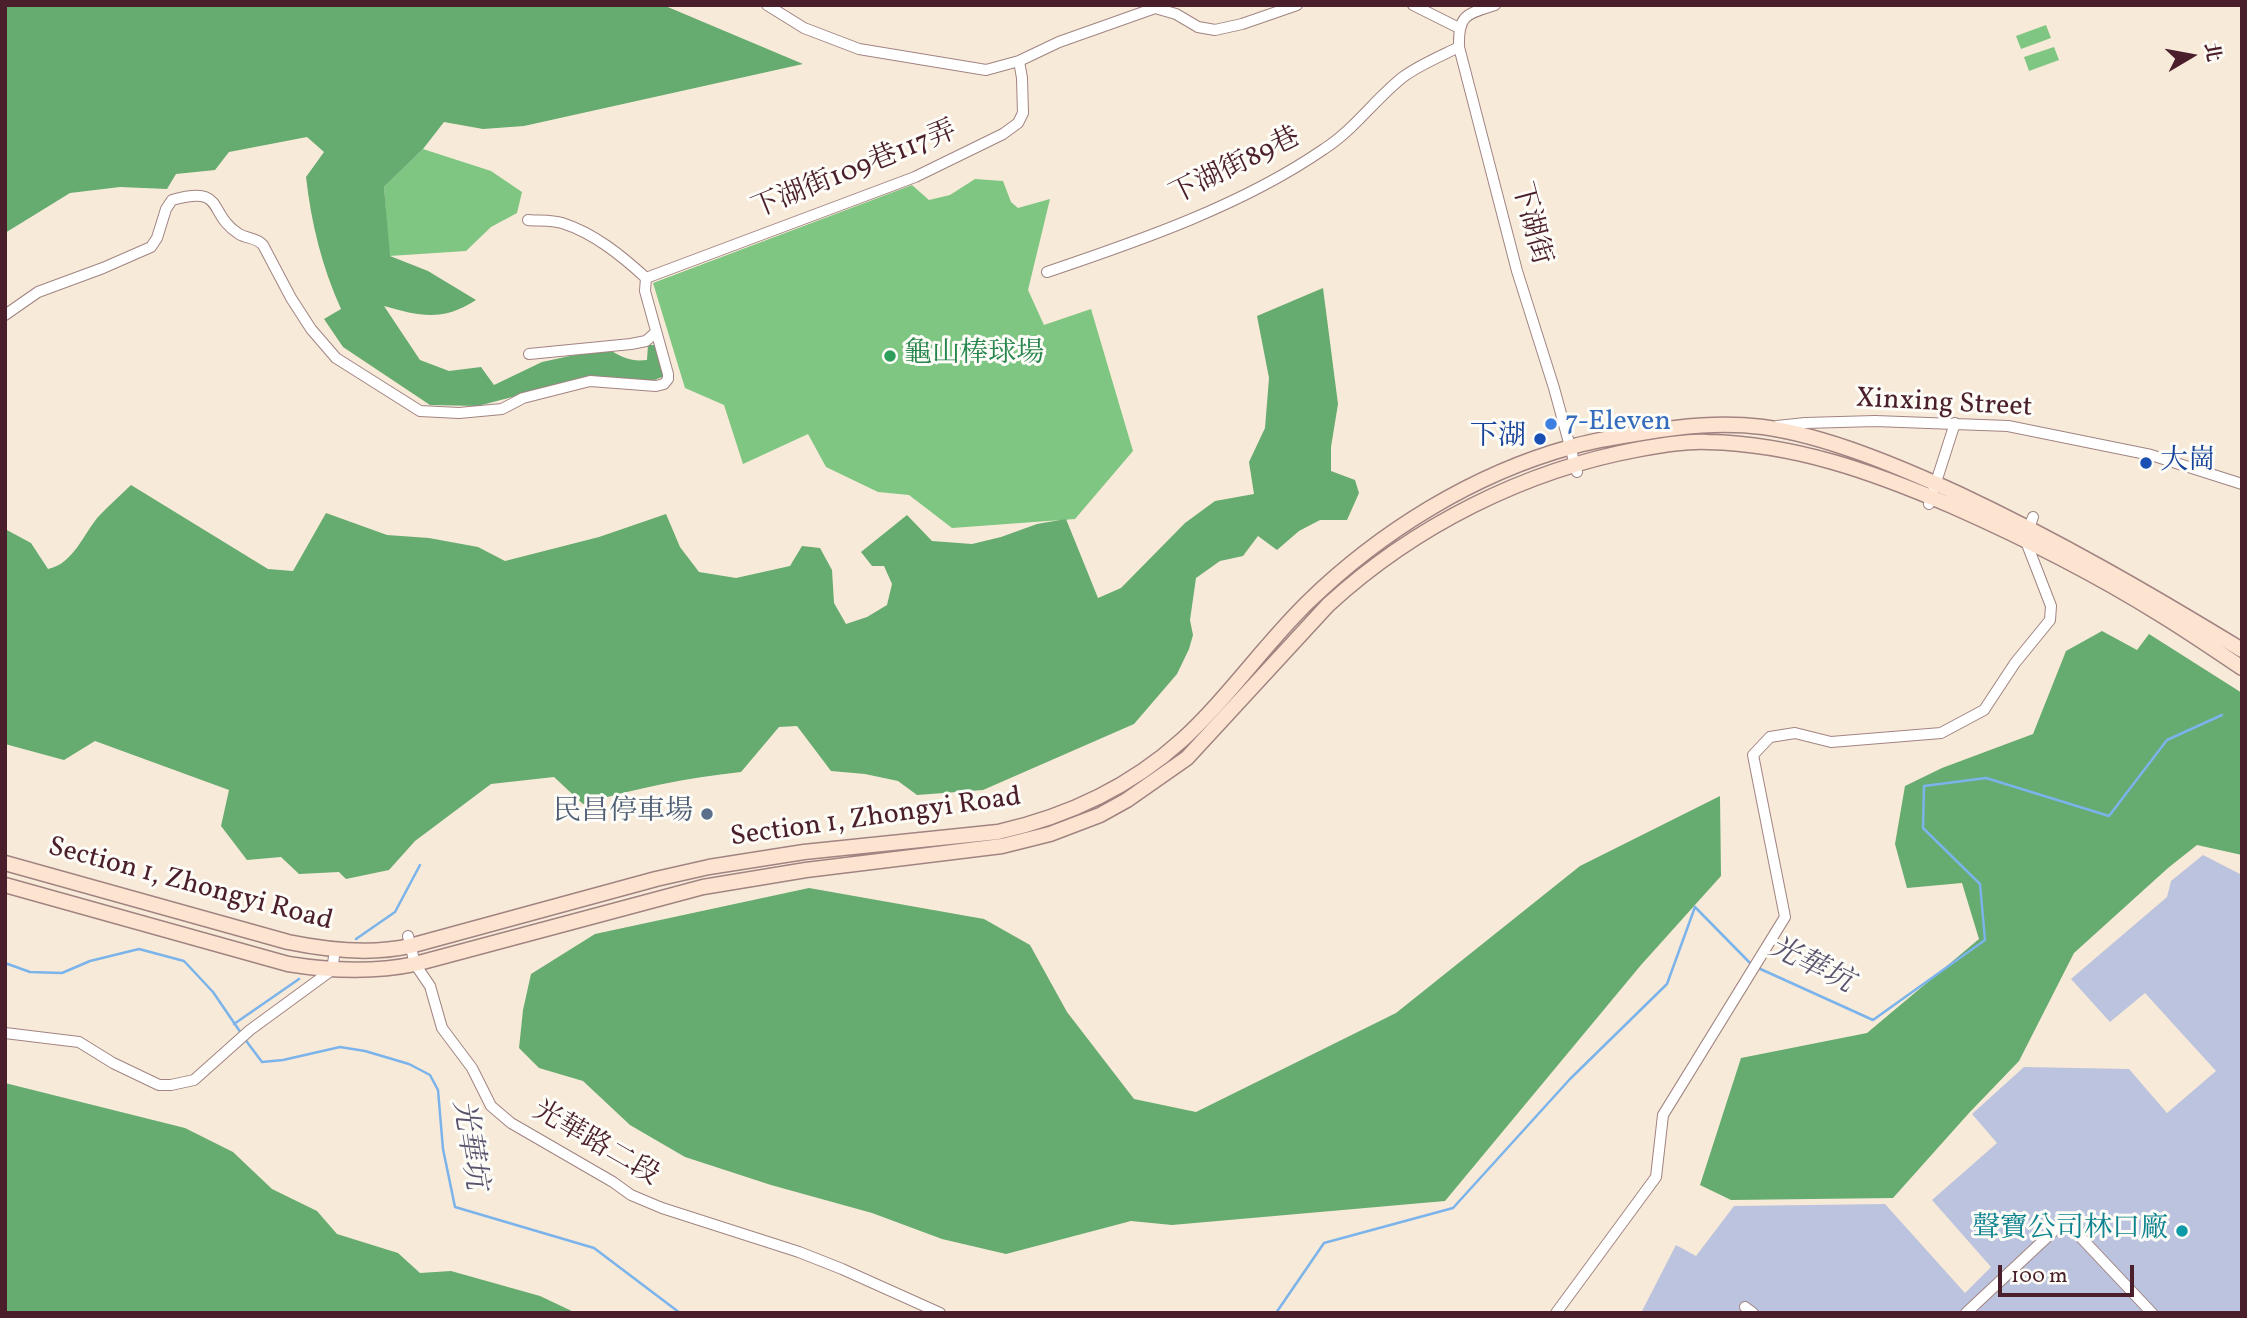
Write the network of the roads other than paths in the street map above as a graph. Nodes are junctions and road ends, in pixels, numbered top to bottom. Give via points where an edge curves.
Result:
1 (767, 5) edge
2 (1297, 5) edge
3 (1413, 5) edge
4 (1495, 5) edge
5 (1459, 28) junction
6 (1460, 47) junction
7 (1019, 61) junction
8 (528, 220) dead end
9 (1047, 272) dead end
10 (646, 278) junction
11 (5, 315) edge
12 (656, 332) junction
13 (529, 354) dead end
14 (1955, 423) junction
15 (1764, 427) junction
16 (1571, 447) junction
17 (1576, 468) junction
18 (2242, 484) edge
19 (1933, 495) junction
20 (2029, 528) junction
21 (1261, 644) junction
22 (2242, 650) edge
23 (1282, 662) junction
24 (2242, 668) edge
25 (803, 848) junction
26 (5, 863) edge
27 (806, 874) junction
28 (5, 885) edge
29 (409, 941) junction
30 (335, 950) junction
31 (415, 964) junction
32 (332, 970) junction
33 (5, 1033) edge
34 (940, 1313) edge
35 (1556, 1313) edge
36 (1966, 1313) edge
37 (2152, 1313) edge

1 - 7 street via 804,28 859,49 986,71
2 - 7 street via 1215,30 1154,8
3 - 5 street
4 - 5 street via 1468,13
5 - 6 street, 下湖街
6 - 9 street, 下湖街89巷 via 1404,76 1327,148 1283,175 1129,244
6 - 16 street, 下湖街 via 1517,271
7 - 10 street, 下湖街109巷117弄 via 1023,113 1003,134 915,177
8 - 10 street via 560,222 595,238
10 - 12 street
11 - 12 street via 38,292 151,247 172,200 198,194 210,198 239,234 258,239 311,328 336,358 420,411 502,409 523,398 590,381 664,384 668,374
12 - 13 street via 646,341 631,344
14 - 15 street, Xinxing Street via 1875,421
14 - 18 street, Xinxing Street via 2008,426 2151,455
14 - 19 street
15 - 16 main road, Section 1, Zhongyi Road via 1688,425
15 - 19 main road, Section 1, Zhongyi Road via 1847,449
16 - 17 street, 下湖街
16 - 21 main road, Section 1, Zhongyi Road via 1503,471 1415,518 1350,563
17 - 19 main road, Section 1, Zhongyi Road via 1609,455 1691,442 1753,445 1828,459
17 - 23 main road, Section 1, Zhongyi Road via 1491,497 1388,558 1328,605
19 - 20 main road
20 - 22 main road
20 - 24 main road
20 - 35 street via 2050,620 1984,710 1941,733 1831,742 1795,733 1770,737 1753,755 1785,917 1663,1115 1656,1177
21 - 23 main road
21 - 25 main road, Section 1, Zhongyi Road via 1182,740 1096,799 998,832
23 - 27 main road, Section 1, Zhongyi Road via 1187,758 1100,815 1002,846
25 - 27 main road
25 - 29 main road, Section 1, Zhongyi Road via 667,876
26 - 30 main road, Section 1, Zhongyi Road via 288,942
27 - 31 main road, Section 1, Zhongyi Road via 677,893
28 - 32 main road, Section 1, Zhongyi Road via 288,964
29 - 30 main road, Section 1, Zhongyi Road via 376,950
29 - 31 street, 光華路二段
30 - 32 street
31 - 32 main road, Section 1, Zhongyi Road via 367,971
31 - 34 street, 光華路二段 via 430,986 442,1028 472,1068 491,1106 510,1123 631,1195 810,1256
32 - 33 street via 250,1030 194,1080 159,1085 79,1042
36 - 37 street via 2065,1224

